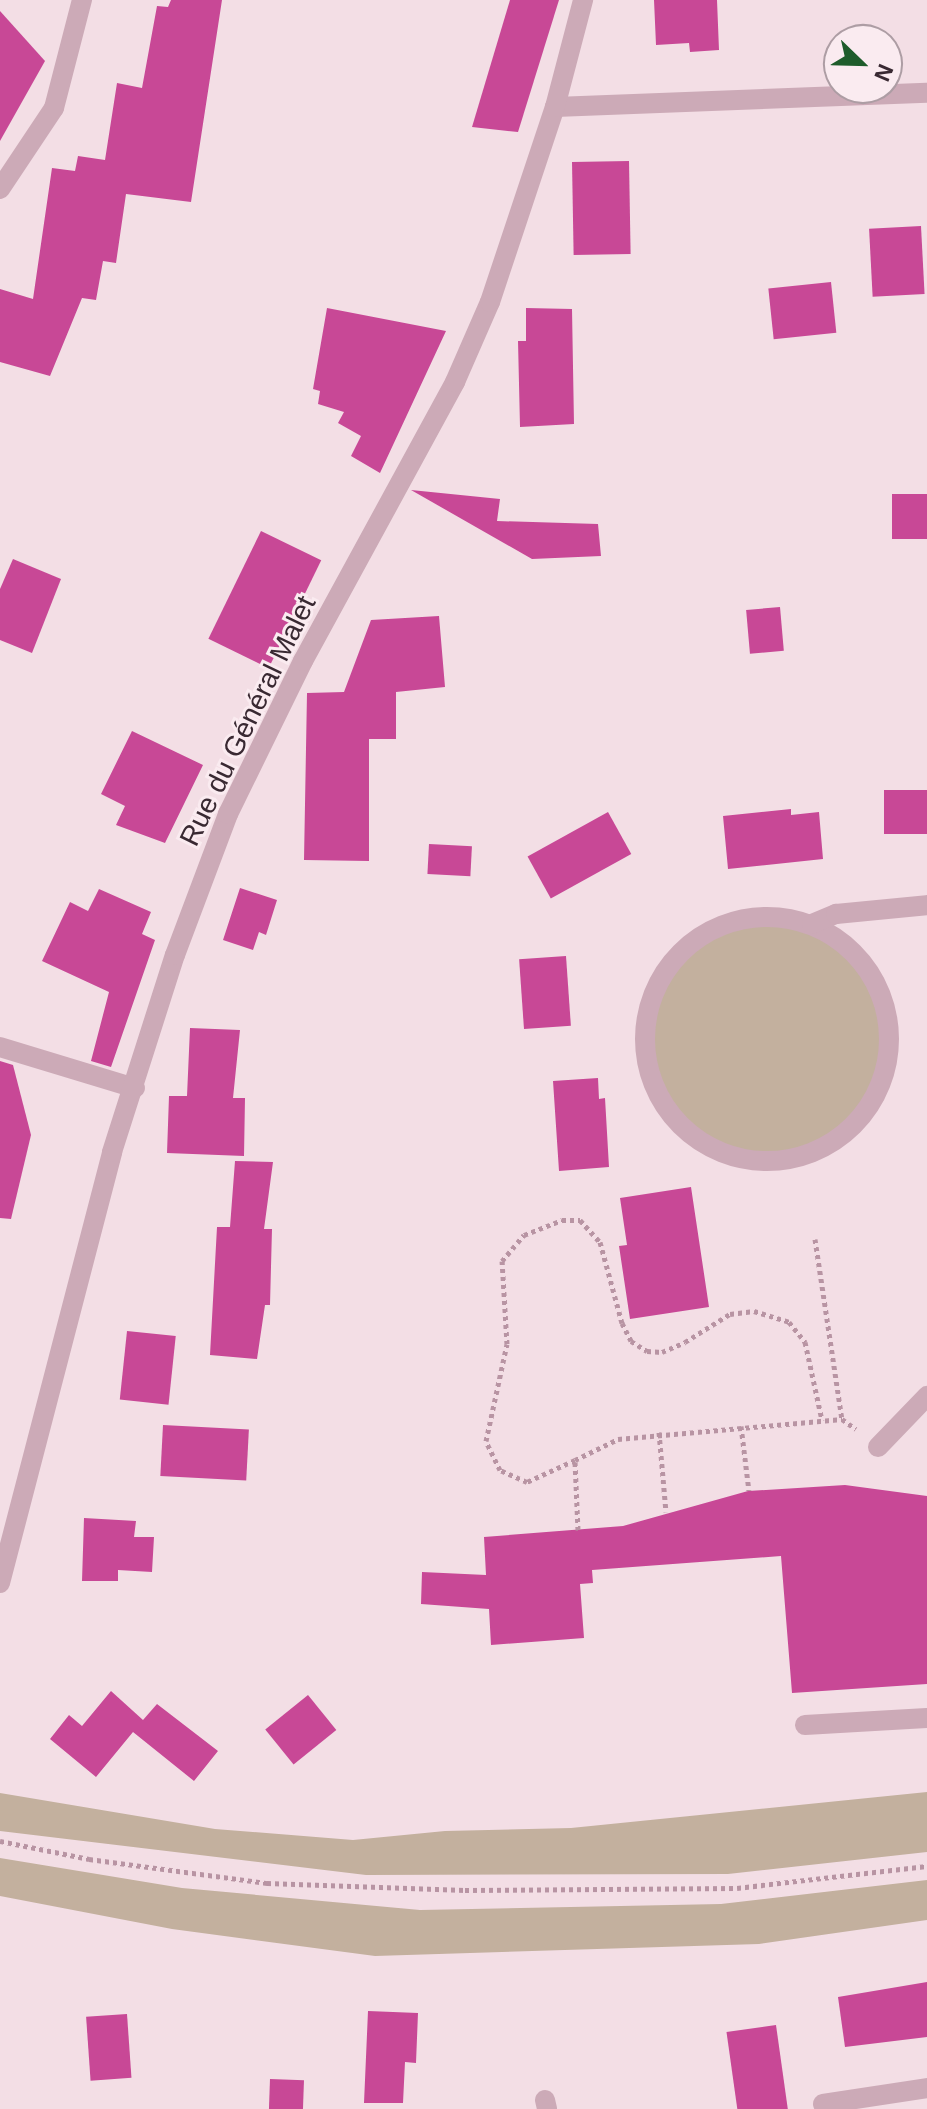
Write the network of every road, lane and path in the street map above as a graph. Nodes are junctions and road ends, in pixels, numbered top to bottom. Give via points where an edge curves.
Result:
1 (82, 0) edge
2 (583, 0) edge
3 (927, 93) edge
4 (555, 107) junction
5 (0, 189) edge
6 (927, 905) edge
7 (812, 924) junction
8 (0, 1047) edge
9 (135, 1088) junction
10 (815, 1239) dead end
11 (927, 1396) edge
12 (822, 1420) junction
13 (741, 1426) junction
14 (659, 1432) junction
15 (878, 1447) dead end
16 (575, 1460) junction
17 (749, 1491) dead end
18 (666, 1512) dead end
19 (578, 1530) dead end
20 (0, 1583) edge
21 (927, 1718) edge
22 (805, 1725) dead end
23 (0, 1841) edge
24 (927, 1866) edge
25 (927, 2088) edge
26 (823, 2104) dead end

1 - 5 street via 54,108
2 - 4 street, Rue du Général Malet
3 - 4 street
4 - 9 street, Rue du Général Malet via 490,302 455,382 303,661 228,814 175,955
6 - 7 street via 836,914
7 - 7 street via 773,916 733,920 697,937 668,965 650,1001 643,1041 650,1081 680,1125 700,1143 737,1159 778,1162 818,1151 851,1128 876,1095 885,1069 888,1015 873,977 847,945
8 - 9 street
9 - 20 street, Rue du Général Malet via 112,1152
10 - 12 path via 842,1419
11 - 15 street
12 - 13 path
12 - 16 path via 805,1342 789,1322 754,1311 730,1314 685,1342 662,1352 647,1351 631,1341 622,1323 596,1235 580,1220 562,1220 524,1235 502,1261 507,1344 486,1441 500,1470 527,1482
13 - 14 path
13 - 17 path
14 - 16 path via 618,1439
14 - 18 path
16 - 19 path
21 - 22 street
23 - 24 path via 267,1883 465,1890 737,1888
25 - 26 street

